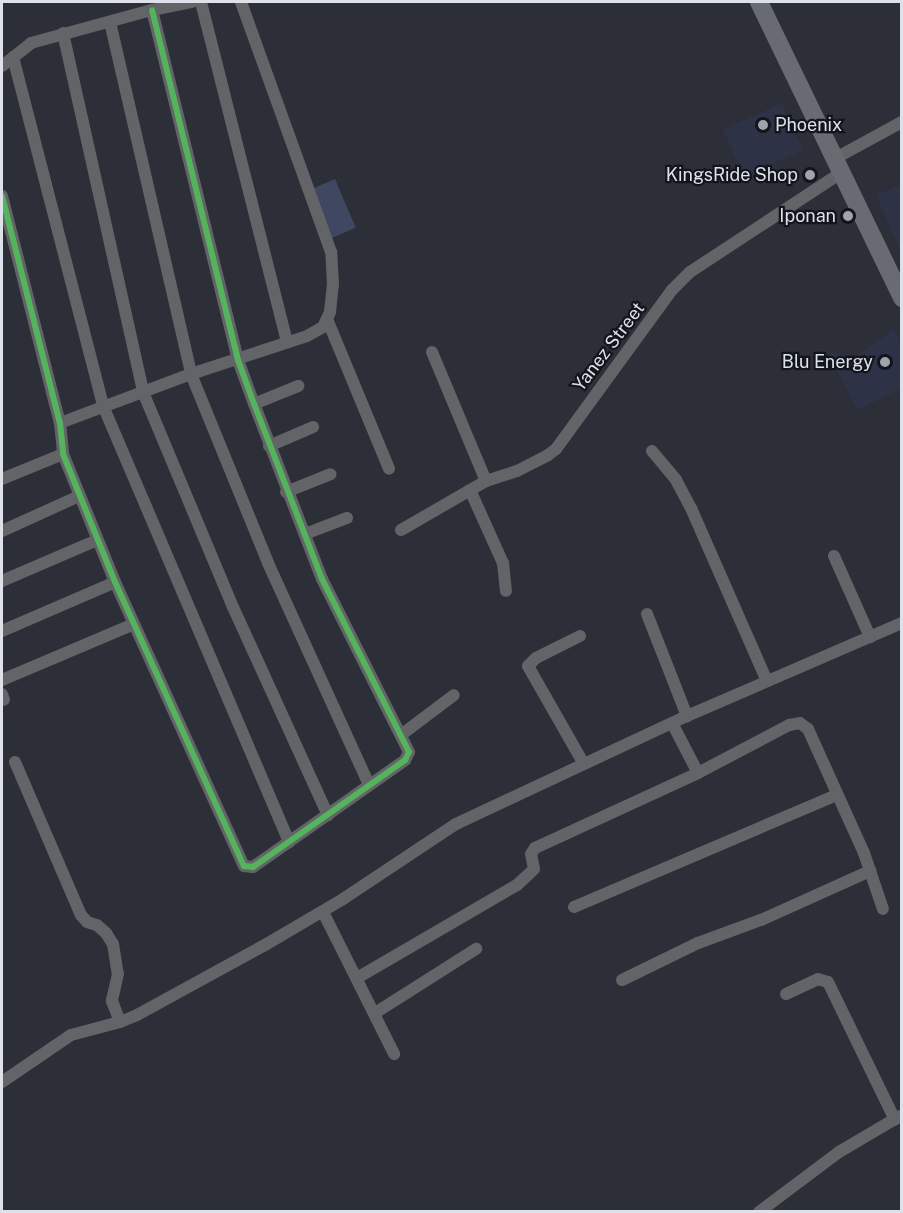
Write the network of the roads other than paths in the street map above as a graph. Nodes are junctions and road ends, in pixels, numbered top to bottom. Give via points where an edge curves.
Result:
1 (177, 2) edge
2 (192, 2) edge
3 (201, 2) edge
4 (241, 2) edge
5 (763, 3) edge
6 (152, 10) junction
7 (110, 22) junction
8 (63, 33) junction
9 (13, 57) junction
10 (2, 66) edge
11 (902, 122) edge
12 (838, 166) junction
13 (2, 196) edge
14 (902, 298) edge
15 (327, 318) junction
16 (287, 341) junction
17 (432, 352) dead end
18 (238, 360) junction
19 (191, 374) junction
20 (298, 386) dead end
21 (143, 392) junction
22 (254, 404) junction
23 (104, 408) junction
24 (60, 423) junction
25 (313, 427) dead end
26 (269, 446) junction
27 (652, 451) dead end
28 (63, 454) junction
29 (389, 469) dead end
30 (332, 474) dead end
31 (2, 479) edge
32 (486, 482) junction
33 (470, 490) junction
34 (286, 492) junction
35 (79, 496) junction
36 (347, 518) dead end
37 (401, 530) dead end
38 (2, 531) edge
39 (305, 534) junction
40 (97, 540) junction
41 (834, 556) dead end
42 (2, 581) edge
43 (115, 582) junction
44 (506, 591) dead end
45 (647, 614) dead end
46 (134, 624) junction
47 (902, 624) edge
48 (2, 631) edge
49 (580, 636) dead end
50 (870, 637) junction
51 (2, 680) edge
52 (767, 681) junction
53 (454, 695) dead end
54 (687, 716) junction
55 (672, 723) junction
56 (401, 735) junction
57 (15, 762) dead end
58 (585, 764) junction
59 (698, 773) junction
60 (369, 785) junction
61 (837, 795) junction
62 (328, 815) junction
63 (290, 842) junction
64 (870, 870) junction
65 (574, 908) dead end
66 (883, 909) dead end
67 (323, 912) junction
68 (476, 949) dead end
69 (357, 978) junction
70 (622, 980) dead end
71 (786, 993) dead end
72 (375, 1013) junction
73 (120, 1022) junction
74 (394, 1054) dead end
75 (2, 1082) edge
76 (898, 1118) edge
77 (759, 1212) edge

1 - 2 street
1 - 6 street
3 - 16 street
4 - 15 street via 331,252 333,285
5 - 12 highway
6 - 7 street
6 - 18 street
7 - 8 street
7 - 19 street
8 - 9 street via 31,44
8 - 21 street
9 - 10 street
9 - 23 street
11 - 12 street, Yanez Street
12 - 14 highway
12 - 32 street, Yanez Street via 690,272 672,290 556,449 537,462
13 - 24 street
15 - 16 street via 319,331
15 - 29 street
16 - 18 street
17 - 32 street
18 - 19 street
18 - 22 street
19 - 21 street
19 - 60 street via 268,563
20 - 22 street
21 - 23 street
21 - 62 street via 233,607
22 - 26 street
23 - 24 street
23 - 63 street
24 - 28 street
25 - 26 street
26 - 34 street
27 - 52 street via 676,480 691,508
28 - 31 street
28 - 35 street
30 - 34 street
32 - 33 street, Yanez Street
33 - 37 street, Yanez Street
33 - 44 street via 503,563
34 - 39 street
35 - 38 street
35 - 40 street
36 - 39 street
39 - 56 street via 322,579
40 - 42 street
40 - 43 street
41 - 50 street
43 - 46 street
43 - 48 street
45 - 54 street
46 - 51 street
46 - 63 street via 244,866 253,867
47 - 50 street
49 - 58 street via 528,666
50 - 52 street
52 - 54 street
53 - 56 street
54 - 55 street
55 - 58 street
55 - 59 street
56 - 60 street via 408,756
57 - 73 street via 81,915 106,933 113,944 118,974 112,1001
58 - 67 street via 456,824
59 - 61 street via 789,725 800,723 808,729
59 - 69 street via 535,848 531,854 534,869 517,885
60 - 62 street
61 - 64 street
61 - 65 street
62 - 63 street
64 - 66 street
64 - 70 street via 761,920 698,943
67 - 69 street
67 - 73 street
68 - 72 street
69 - 72 street
71 - 76 street via 818,979 828,982
72 - 74 street
73 - 75 street via 71,1035
76 - 77 street via 840,1152

